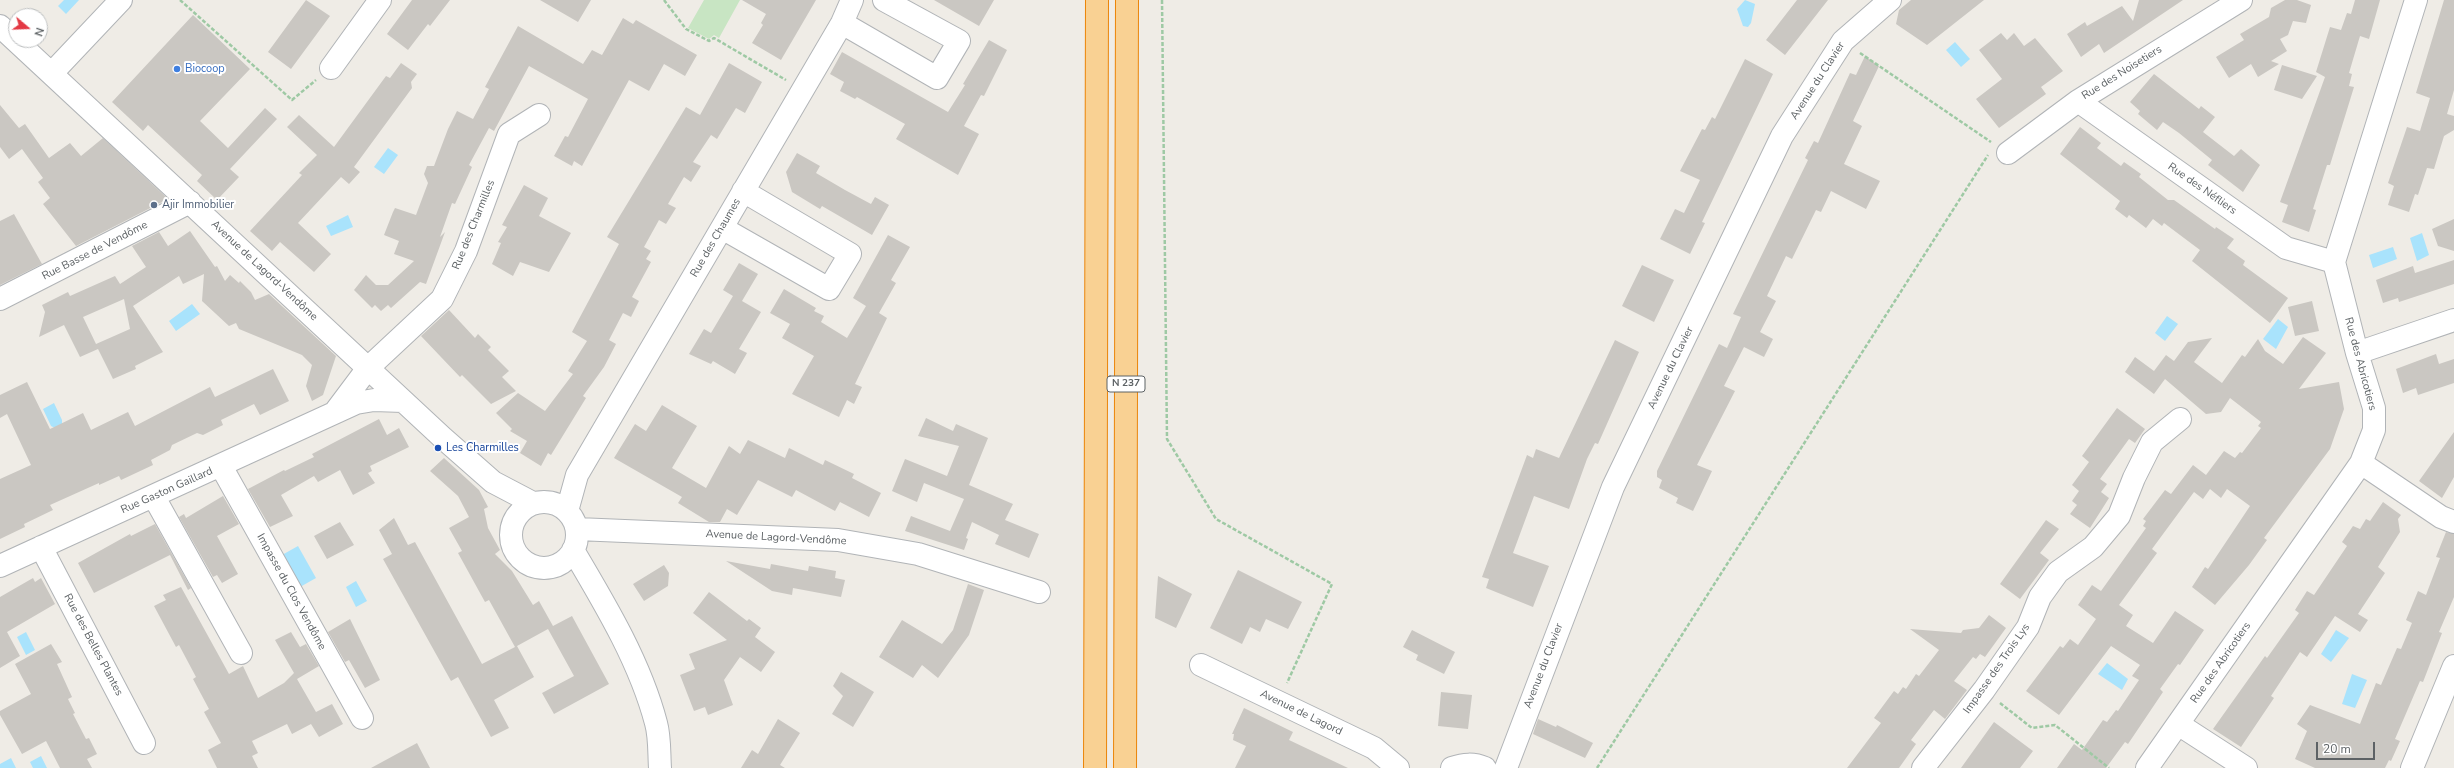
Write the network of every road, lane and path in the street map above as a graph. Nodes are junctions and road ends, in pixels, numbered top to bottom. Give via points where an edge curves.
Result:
1 (122, 0) edge
2 (180, 0) edge
3 (380, 0) edge
4 (664, 0) edge
5 (852, 0) edge
6 (884, 0) edge
7 (1097, 0) edge
8 (1127, 0) edge
9 (1162, 0) edge
10 (1890, 0) edge
11 (2241, 0) edge
12 (2416, 0) edge
13 (842, 24) junction
14 (0, 26) edge
15 (1842, 41) junction
16 (331, 68) joint
17 (52, 73) junction
18 (803, 90) junction
19 (2078, 101) junction
20 (539, 115) dead end
21 (2001, 149) junction
22 (743, 191) junction
23 (190, 202) junction
24 (722, 228) junction
25 (2334, 262) junction
26 (0, 300) edge
27 (2454, 320) edge
28 (2357, 353) junction
29 (368, 368) junction
30 (403, 401) junction
31 (334, 414) junction
32 (2180, 419) dead end
33 (2361, 464) junction
34 (221, 466) junction
35 (577, 475) junction
36 (493, 482) junction
37 (154, 497) junction
38 (540, 502) junction
39 (572, 520) junction
40 (2454, 522) edge
41 (513, 523) junction
42 (41, 547) junction
43 (574, 550) junction
44 (0, 566) edge
45 (555, 566) junction
46 (1040, 592) dead end
47 (603, 602) junction
48 (241, 654) dead end
49 (1201, 665) dead end
50 (2454, 666) edge
51 (1984, 690) junction
52 (1278, 702) junction
53 (362, 718) dead end
54 (2178, 724) junction
55 (144, 743) dead end
56 (660, 768) edge
57 (1095, 768) edge
58 (1125, 768) edge
59 (1398, 768) edge
60 (1452, 768) edge
61 (1485, 768) edge
62 (1506, 768) edge
63 (1597, 768) edge
64 (1924, 768) edge
65 (2109, 768) edge
66 (2147, 768) edge
67 (2246, 768) edge
68 (2412, 768) edge

1 - 17 street
2 - 16 path via 292,100
3 - 16 street
4 - 18 path via 686,29 709,41 714,38
5 - 13 street, Rue des Chaumes
6 - 13 street via 959,41 937,78
7 - 57 highway, N 237
8 - 58 highway, N 237
9 - 52 path via 1167,439 1216,519 1332,584
10 - 15 street, Avenue du Clavier
11 - 19 street, Rue des Noisetiers
12 - 25 street
13 - 18 street, Rue des Chaumes
14 - 17 street, Avenue de Lagord-Vendôme
15 - 21 path
15 - 62 street, Avenue du Clavier via 1782,136 1613,487
17 - 23 street, Avenue de Lagord-Vendôme
18 - 22 street, Rue des Chaumes
19 - 21 street, Rue des Noisetiers
19 - 25 street, Rue des Néfliers via 2286,248
20 - 29 street, Rue des Charmilles via 509,134 466,251 442,299
21 - 63 path
22 - 24 street, Rue des Chaumes
22 - 24 street via 850,254 829,289
23 - 26 street, Rue Basse de Vendôme
23 - 29 street, Avenue de Lagord-Vendôme
24 - 35 street, Rue des Chaumes
25 - 28 street, Rue des Abricotiers
27 - 28 street
28 - 33 street, Rue des Abricotiers via 2374,408 2374,430
29 - 30 street, Avenue de Lagord-Vendôme
29 - 31 street, Rue Gaston Gaillard
30 - 31 street, Rue Gaston Gaillard via 362,402
30 - 36 street, Avenue de Lagord-Vendôme
31 - 34 street, Rue Gaston Gaillard
32 - 51 street, Impasse des Trois Lys via 2152,442 2118,516 2093,546 2058,572 2040,597 2028,627
33 - 40 street via 2441,517
33 - 54 street, Rue des Abricotiers
34 - 37 street, Rue Gaston Gaillard
34 - 53 street, Impasse du Clos Vendôme
35 - 38 street, Rue des Chaumes
35 - 39 street, Rue des Chaumes
36 - 38 street, Avenue de Lagord-Vendôme
36 - 41 street, Avenue de Lagord-Vendôme
37 - 42 street, Rue Gaston Gaillard
37 - 48 street
38 - 39 street via 556,503
38 - 41 street via 528,505
39 - 43 street via 576,543
39 - 46 street, Avenue de Lagord-Vendôme via 838,540 918,554
41 - 45 street via 511,540 520,558 538,567
42 - 44 street, Rue Gaston Gaillard
42 - 55 street, Rue des Belles Plantes
43 - 45 street via 567,559
43 - 47 street
45 - 47 street via 579,581
47 - 56 street via 644,688 657,724
49 - 52 street, Avenue de Lagord
50 - 68 street
51 - 64 street, Impasse des Trois Lys
51 - 65 path via 2032,728 2055,725
52 - 59 street, Avenue de Lagord via 1374,748
54 - 66 street, Rue des Abricotiers
54 - 67 street
60 - 61 street via 1476,764

